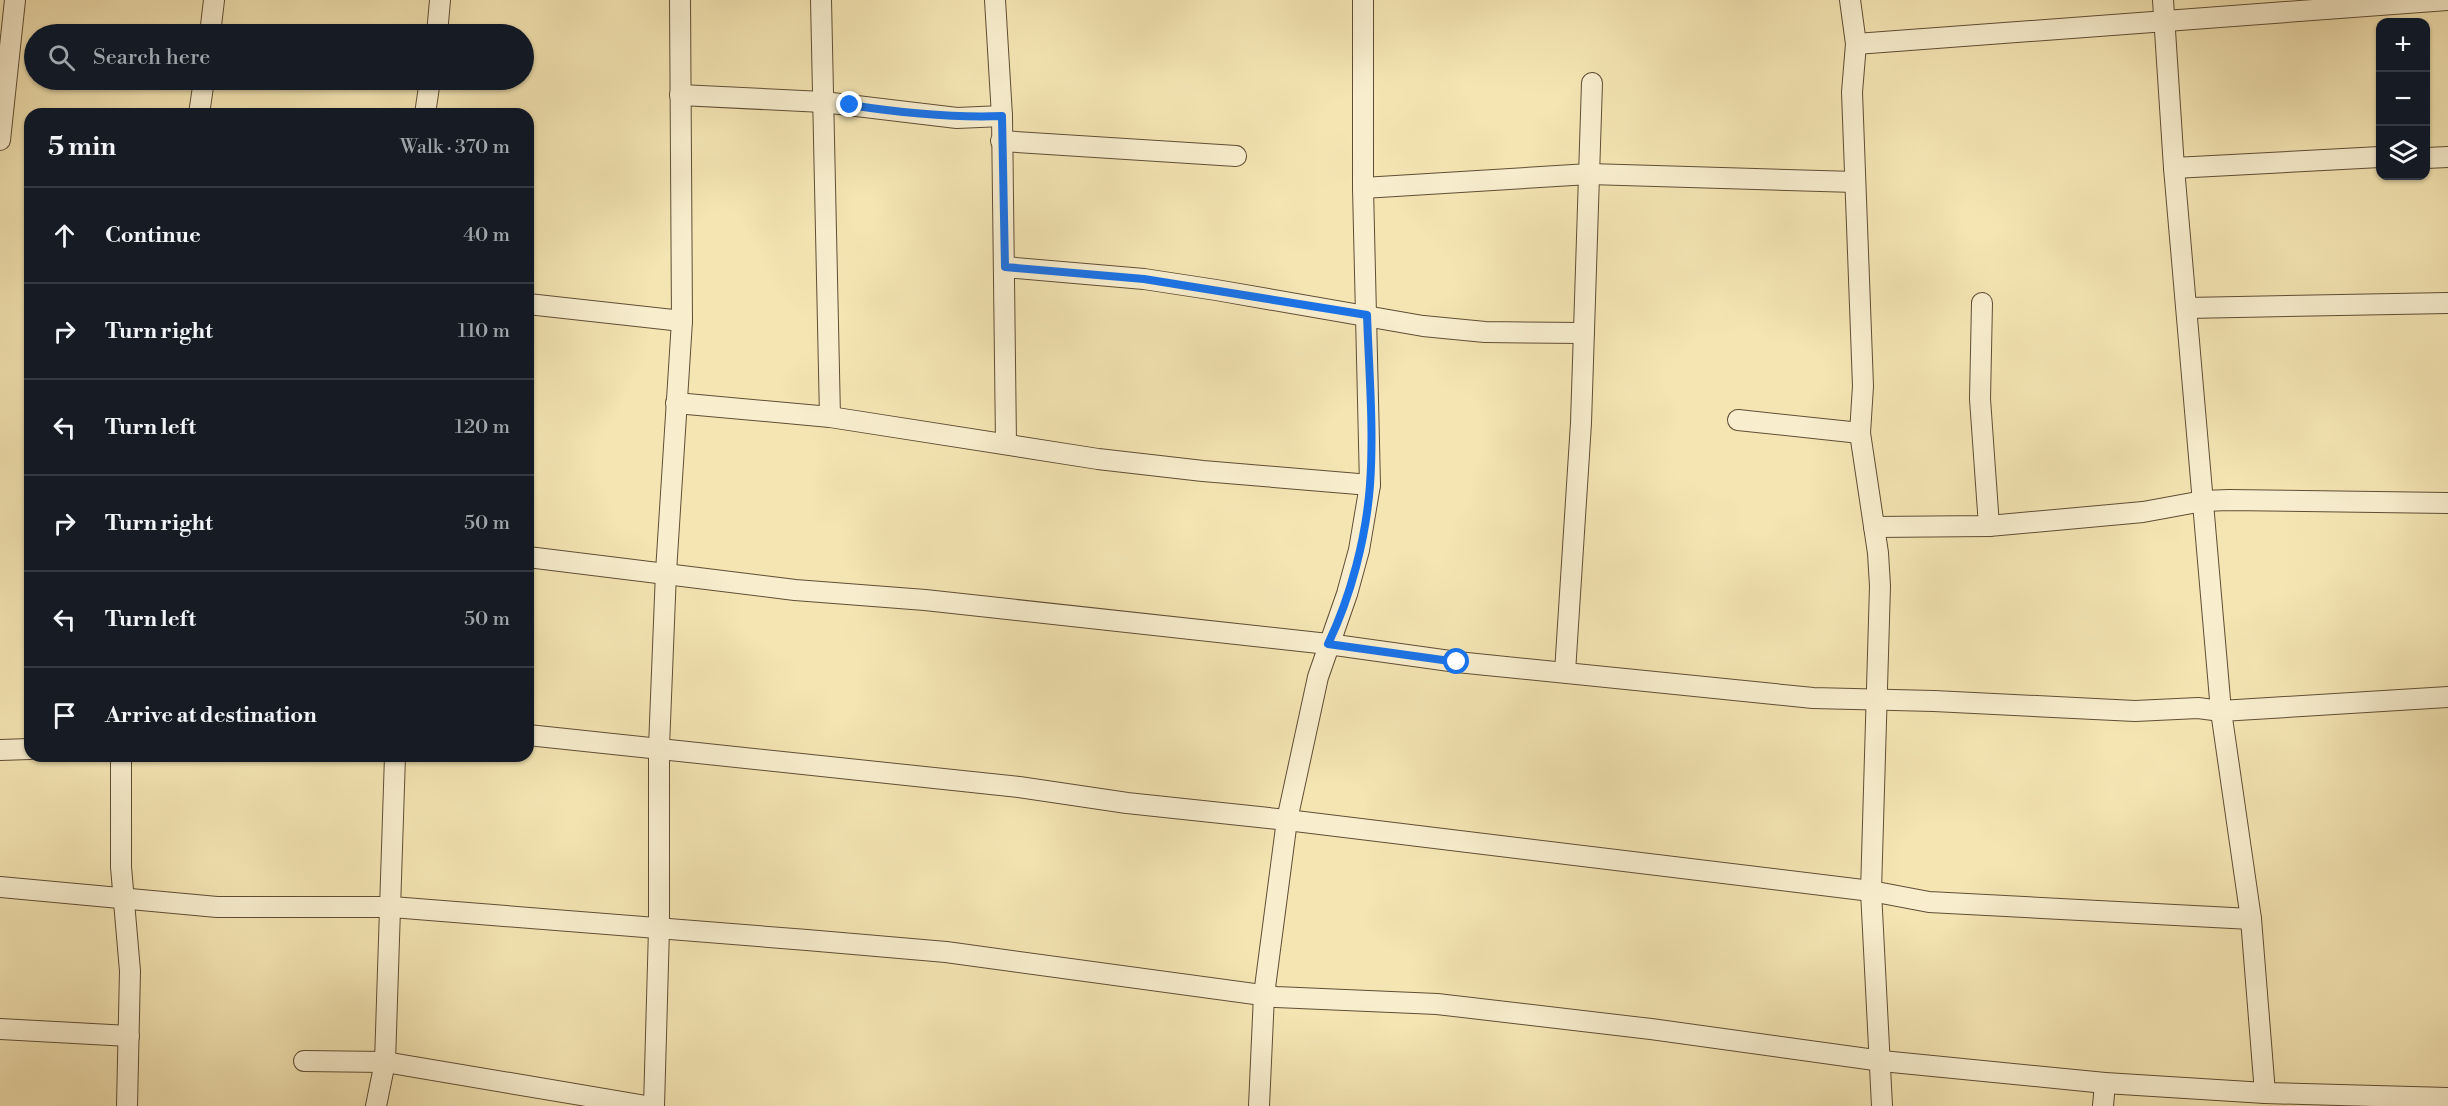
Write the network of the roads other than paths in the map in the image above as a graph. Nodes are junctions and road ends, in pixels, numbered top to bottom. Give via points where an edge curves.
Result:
1 (15, 0) edge
2 (214, 0) edge
3 (440, 0) edge
4 (680, 0) edge
5 (821, 0) edge
6 (995, 0) edge
7 (1364, 0) edge
8 (1850, 0) edge
9 (2163, 0) edge
10 (2448, 0) edge
11 (2164, 22) junction
12 (211, 24) edge
13 (438, 24) edge
14 (1856, 44) junction
15 (1592, 83) dead end
16 (203, 90) edge
17 (429, 90) edge
18 (681, 95) junction
19 (822, 102) junction
20 (200, 108) edge
21 (426, 108) edge
22 (1002, 116) junction
23 (0, 140) edge
24 (1001, 141) junction
25 (1236, 156) dead end
26 (2376, 157) edge
27 (2448, 157) edge
28 (2430, 158) edge
29 (2174, 168) junction
30 (1589, 174) junction
31 (1855, 182) junction
32 (1363, 188) junction
33 (1005, 267) junction
34 (1982, 303) dead end
35 (2448, 303) edge
36 (534, 305) edge
37 (2187, 308) junction
38 (1367, 315) junction
39 (682, 321) junction
40 (1584, 333) junction
41 (676, 404) junction
42 (830, 417) junction
43 (1738, 420) dead end
44 (1860, 433) junction
45 (1006, 443) junction
46 (1370, 485) junction
47 (2203, 501) junction
48 (2448, 504) edge
49 (1989, 526) junction
50 (1874, 527) junction
51 (534, 558) edge
52 (666, 572) junction
53 (1328, 644) junction
54 (1566, 672) junction
55 (2448, 697) edge
56 (1875, 700) junction
57 (2221, 711) junction
58 (534, 736) edge
59 (659, 747) junction
60 (24, 749) edge
61 (0, 750) edge
62 (121, 762) edge
63 (395, 762) edge
64 (1287, 820) junction
65 (0, 887) edge
66 (1871, 891) junction
67 (125, 897) junction
68 (392, 907) junction
69 (2251, 919) junction
70 (659, 929) junction
71 (1264, 995) junction
72 (0, 1029) edge
73 (129, 1036) junction
74 (1882, 1060) junction
75 (304, 1061) dead end
76 (385, 1062) junction
77 (2105, 1083) junction
78 (2265, 1093) junction
79 (2448, 1098) edge
80 (2307, 1100) edge
81 (127, 1106) edge
82 (376, 1106) edge
83 (646, 1106) edge
84 (654, 1106) edge
85 (1259, 1106) edge
86 (1882, 1106) edge
87 (2103, 1106) edge

1 - 23 street
2 - 12 street
3 - 13 street
4 - 18 street
5 - 19 street
6 - 22 street
7 - 32 street
8 - 14 street
9 - 11 street
10 - 11 street
11 - 14 street
11 - 29 street
14 - 31 street via 1852,92
15 - 30 street
16 - 20 street
17 - 21 street
18 - 19 street
18 - 39 street
19 - 22 street via 957,118
19 - 42 street
22 - 24 street
24 - 25 street
24 - 33 street
26 - 29 street
27 - 28 street
29 - 37 street
30 - 31 street
30 - 32 street
30 - 40 street
31 - 44 street via 1863,386
32 - 38 street
33 - 38 street via 1144,279
33 - 45 street
34 - 49 street via 1980,399
35 - 37 street
36 - 39 street
37 - 47 street
38 - 40 street via 1392,322 1485,332
38 - 46 street
39 - 41 street
40 - 54 street
41 - 42 street
41 - 52 street
42 - 45 street
43 - 44 street
44 - 50 street
45 - 46 street via 1098,459
46 - 53 street via 1359,550
47 - 48 street
47 - 49 street via 2143,512
47 - 57 street
49 - 50 street
50 - 56 street via 1880,586
51 - 52 street
52 - 53 street via 795,590 925,600
52 - 59 street
53 - 54 street
53 - 64 street via 1309,711
54 - 56 street via 1813,698
55 - 57 street
56 - 57 street
56 - 66 street
57 - 69 street
58 - 59 street
59 - 64 street
59 - 70 street
60 - 61 street
62 - 67 street via 121,867
63 - 68 street
64 - 66 street
64 - 71 street
65 - 67 street
66 - 69 street via 1929,902
66 - 74 street
67 - 68 street via 217,907
67 - 73 street
68 - 70 street
68 - 76 street
69 - 78 street
70 - 71 street via 946,952
70 - 84 street
71 - 74 street via 1437,1004
71 - 85 street
72 - 73 street
73 - 81 street
74 - 77 street
74 - 86 street
75 - 76 street
76 - 82 street
76 - 83 street
77 - 78 street
77 - 87 street
78 - 80 street
79 - 80 street

